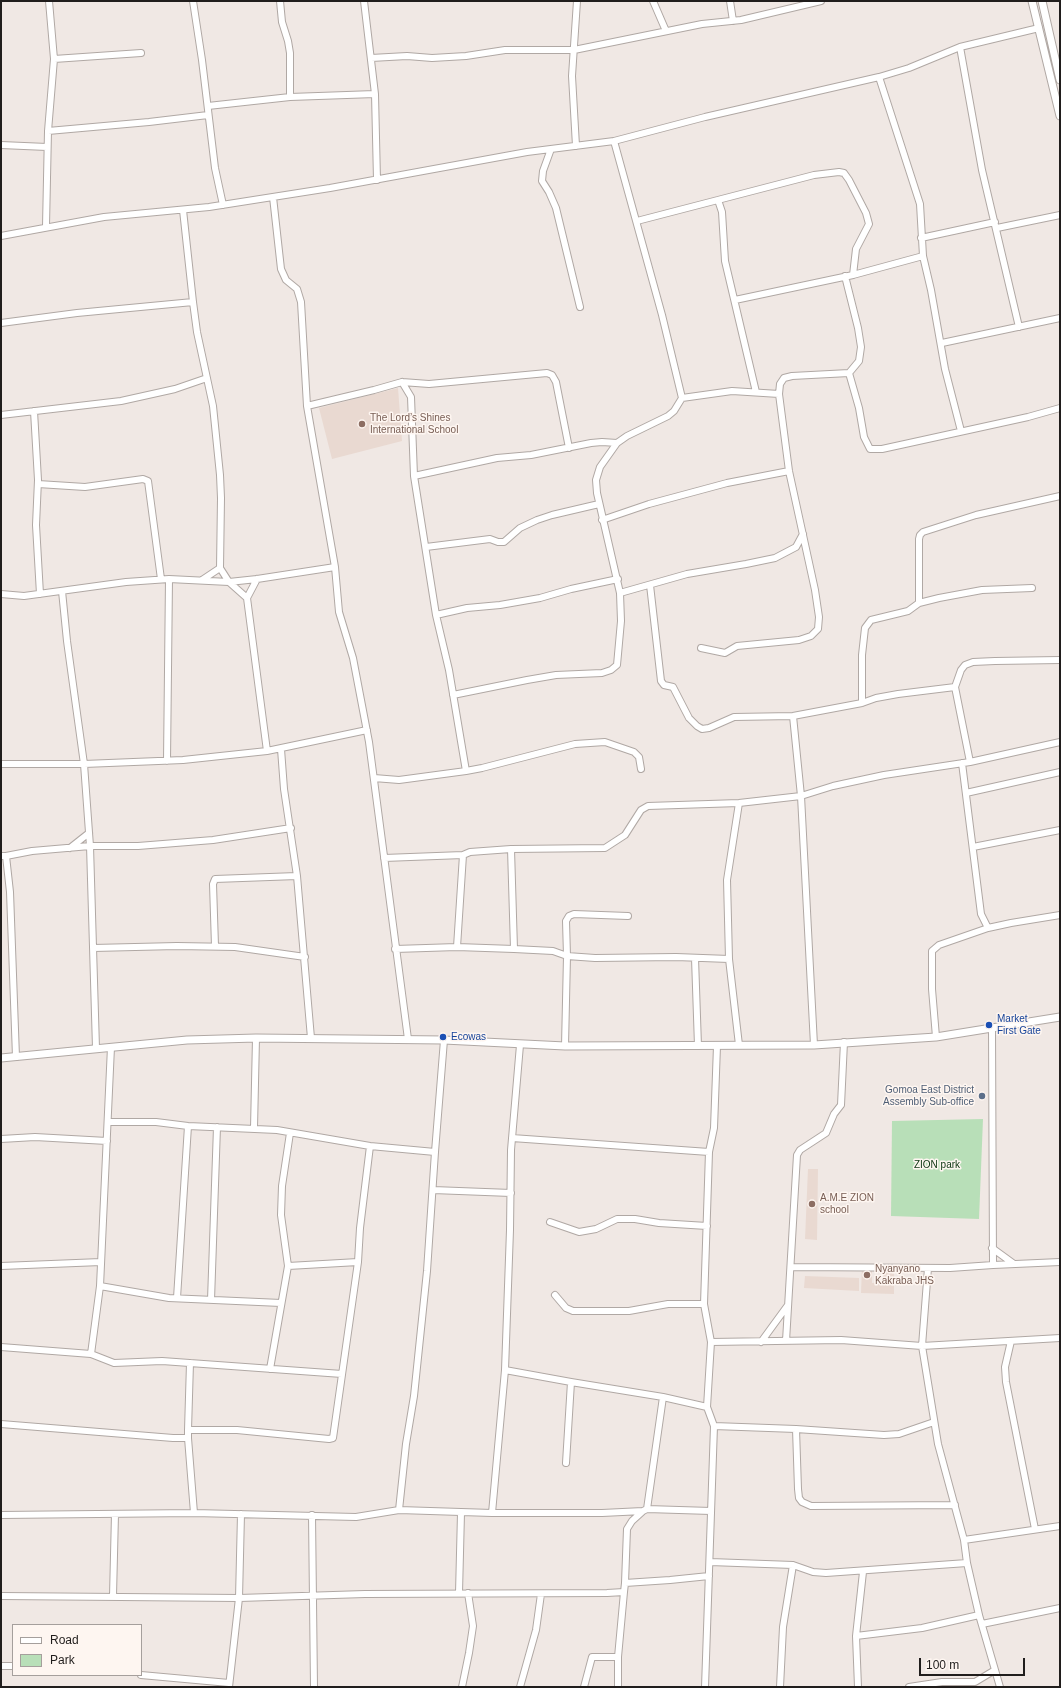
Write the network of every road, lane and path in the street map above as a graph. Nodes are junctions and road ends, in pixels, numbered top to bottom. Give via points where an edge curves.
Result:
1 (49, 1) edge
2 (193, 1) edge
3 (280, 1) edge
4 (364, 1) edge
5 (577, 1) edge
6 (653, 1) edge
7 (730, 1) edge
8 (821, 1) edge
9 (1032, 1) edge
10 (1042, 1) edge
11 (733, 21) junction
12 (1039, 28) junction
13 (666, 31) junction
14 (960, 47) junction
15 (574, 50) junction
16 (141, 53) dead end
17 (372, 58) junction
18 (54, 59) junction
19 (1059, 71) edge
20 (879, 77) junction
21 (1060, 80) edge
22 (375, 94) junction
23 (290, 98) junction
24 (208, 106) junction
25 (208, 114) junction
26 (1060, 116) edge
27 (48, 131) junction
28 (614, 141) junction
29 (1, 145) edge
30 (576, 146) junction
31 (47, 147) junction
32 (551, 149) junction
33 (377, 180) junction
34 (273, 197) junction
35 (718, 200) junction
36 (223, 205) junction
37 (183, 210) junction
38 (1060, 215) edge
39 (637, 221) junction
40 (996, 225) junction
41 (46, 226) junction
42 (1, 236) edge
43 (921, 238) junction
44 (923, 256) junction
45 (853, 274) junction
46 (845, 276) junction
47 (735, 300) junction
48 (193, 302) junction
49 (580, 307) dead end
50 (1060, 318) edge
51 (1, 323) edge
52 (1019, 327) junction
53 (942, 343) junction
54 (849, 373) junction
55 (207, 378) junction
56 (402, 382) junction
57 (756, 392) junction
58 (779, 394) junction
59 (682, 398) junction
60 (307, 406) junction
61 (1060, 408) edge
62 (34, 411) junction
63 (1, 415) edge
64 (961, 431) junction
65 (617, 443) junction
66 (570, 448) junction
67 (789, 471) junction
68 (414, 476) junction
69 (38, 484) junction
70 (1060, 496) edge
71 (599, 504) junction
72 (602, 520) junction
73 (803, 534) junction
74 (426, 547) junction
75 (796, 547) junction
76 (806, 552) junction
77 (335, 567) junction
78 (220, 568) junction
79 (161, 579) junction
80 (169, 579) junction
81 (257, 579) junction
82 (618, 579) junction
83 (202, 580) junction
84 (229, 582) junction
85 (650, 585) junction
86 (1032, 588) dead end
87 (62, 591) junction
88 (620, 593) junction
89 (1, 594) edge
90 (40, 594) junction
91 (247, 598) junction
92 (919, 603) junction
93 (436, 615) junction
94 (701, 648) dead end
95 (1060, 660) edge
96 (955, 687) junction
97 (453, 695) junction
98 (862, 704) junction
99 (793, 716) junction
100 (367, 730) junction
101 (1060, 742) edge
102 (281, 749) junction
103 (267, 751) junction
104 (167, 761) junction
105 (970, 762) junction
106 (962, 763) junction
107 (1, 764) edge
108 (84, 764) junction
109 (641, 769) dead end
110 (466, 771) junction
111 (1060, 772) edge
112 (374, 778) junction
113 (966, 793) junction
114 (801, 796) junction
115 (739, 803) junction
116 (291, 828) junction
117 (1060, 830) edge
118 (89, 832) junction
119 (90, 846) junction
120 (974, 847) junction
121 (70, 848) junction
122 (511, 849) junction
123 (463, 855) junction
124 (4, 856) edge
125 (384, 858) junction
126 (297, 876) junction
127 (628, 916) dead end
128 (1060, 916) edge
129 (988, 928) junction
130 (216, 946) junction
131 (457, 947) junction
132 (93, 948) junction
133 (396, 949) junction
134 (514, 949) junction
135 (305, 956) junction
136 (567, 956) junction
137 (695, 958) junction
138 (729, 959) junction
139 (1060, 1017) edge
140 (992, 1028) junction
141 (936, 1037) junction
142 (256, 1038) junction
143 (310, 1038) junction
144 (408, 1039) junction
145 (444, 1040) junction
146 (844, 1042) junction
147 (520, 1045) junction
148 (739, 1045) junction
149 (814, 1045) junction
150 (565, 1046) junction
151 (698, 1046) junction
152 (717, 1046) junction
153 (111, 1047) junction
154 (96, 1048) junction
155 (16, 1057) junction
156 (1, 1058) edge
157 (108, 1122) junction
158 (188, 1126) junction
159 (216, 1127) junction
160 (254, 1128) junction
161 (290, 1133) junction
162 (512, 1138) junction
163 (1, 1139) edge
164 (107, 1141) junction
165 (370, 1146) junction
166 (435, 1152) junction
167 (709, 1152) junction
168 (433, 1190) junction
169 (511, 1193) junction
170 (550, 1222) dead end
171 (707, 1226) junction
172 (992, 1248) junction
173 (101, 1262) junction
174 (358, 1262) junction
175 (1060, 1262) edge
176 (992, 1264) junction
177 (1014, 1264) junction
178 (1, 1266) edge
179 (288, 1266) junction
180 (791, 1267) junction
181 (928, 1268) junction
182 (100, 1286) junction
183 (555, 1295) dead end
184 (177, 1298) junction
185 (211, 1300) junction
186 (282, 1303) junction
187 (704, 1304) junction
188 (788, 1305) junction
189 (1060, 1338) edge
190 (1011, 1341) junction
191 (1, 1342) edge
192 (711, 1342) junction
193 (761, 1342) junction
194 (786, 1342) junction
195 (922, 1346) junction
196 (1, 1347) edge
197 (91, 1354) junction
198 (190, 1363) junction
199 (270, 1369) junction
200 (505, 1370) junction
201 (342, 1374) junction
202 (571, 1382) junction
203 (663, 1397) junction
204 (707, 1407) junction
205 (934, 1422) junction
206 (1, 1424) edge
207 (714, 1426) junction
208 (796, 1429) junction
209 (188, 1430) junction
210 (188, 1438) junction
211 (566, 1463) dead end
212 (955, 1505) junction
213 (399, 1510) junction
214 (645, 1510) junction
215 (711, 1511) junction
216 (194, 1513) junction
217 (461, 1513) junction
218 (492, 1513) junction
219 (115, 1514) junction
220 (240, 1514) junction
221 (1, 1515) edge
222 (312, 1515) junction
223 (1060, 1526) edge
224 (1035, 1529) junction
225 (964, 1540) junction
226 (710, 1562) junction
227 (967, 1563) junction
228 (793, 1566) junction
229 (863, 1572) junction
230 (709, 1576) junction
231 (625, 1583) junction
232 (624, 1592) junction
233 (459, 1593) junction
234 (468, 1593) junction
235 (541, 1594) junction
236 (1, 1596) edge
237 (113, 1596) junction
238 (313, 1596) junction
239 (239, 1598) junction
240 (1060, 1610) edge
241 (979, 1615) junction
242 (982, 1624) junction
243 (856, 1636) junction
244 (618, 1657) junction
245 (1, 1666) edge
246 (12, 1666) edge
247 (995, 1670) junction
248 (142, 1675) edge
249 (229, 1685) edge
250 (314, 1687) edge
251 (462, 1687) edge
252 (520, 1687) edge
253 (584, 1687) edge
254 (618, 1687) edge
255 (705, 1687) edge
256 (780, 1687) edge
257 (858, 1687) edge
258 (909, 1687) edge
259 (1000, 1687) edge

1 - 18 street
2 - 24 street
3 - 23 street via 282,22 290,53
4 - 17 street
5 - 15 street
6 - 13 street
7 - 11 street
8 - 11 street
9 - 12 street
10 - 19 street
11 - 13 street via 718,21
12 - 14 street
12 - 26 street
13 - 15 street
14 - 20 street
14 - 40 street via 975,135
15 - 17 street via 510,50 432,58
15 - 30 street via 572,76
16 - 18 street
17 - 22 street
18 - 27 street
19 - 21 street
20 - 28 street via 720,113
20 - 43 street via 920,204
22 - 23 street
22 - 33 street
23 - 24 street
24 - 25 street
25 - 27 street
25 - 36 street
27 - 31 street
28 - 30 street
28 - 39 street
29 - 31 street
30 - 32 street
31 - 41 street
32 - 33 street
32 - 49 street via 542,181 556,208
33 - 34 street
34 - 36 street
34 - 60 street via 281,269 286,280 297,289 301,302
35 - 39 street
35 - 45 street via 814,175 839,172 844,174 866,213 869,224 856,249
35 - 47 street via 722,212 725,261
36 - 37 street
37 - 41 street via 104,217
37 - 48 street
38 - 40 street
39 - 59 street
40 - 43 street
40 - 52 street
41 - 42 street
43 - 44 street
44 - 45 street
44 - 53 street
45 - 46 street
46 - 47 street
46 - 54 street via 860,339 861,355
47 - 57 street
48 - 51 street
48 - 55 street
50 - 52 street
52 - 53 street
53 - 64 street via 945,369
54 - 58 street via 786,377 780,384
54 - 64 street via 864,437 870,449 882,449
55 - 62 street via 175,389 121,400
55 - 78 street via 213,406 220,475
56 - 60 street
56 - 66 street via 429,384 541,373 552,375 556,382
56 - 68 street via 411,397
57 - 58 street
57 - 59 street via 732,391
58 - 67 street
59 - 65 street via 668,416
60 - 77 street
61 - 64 street via 1028,418
62 - 63 street
62 - 69 street
65 - 66 street via 602,442
65 - 71 street via 600,466 596,480
66 - 68 street via 497,458
67 - 72 street via 728,482
67 - 73 street
68 - 74 street
69 - 79 street via 85,487 143,479 148,481
69 - 90 street via 36,525
70 - 92 street via 976,515 923,532 919,539
71 - 72 street
71 - 74 street via 537,520 520,528 504,542 490,539
72 - 82 street
73 - 75 street
73 - 76 street
74 - 93 street
75 - 76 street
75 - 85 street via 765,561 687,574
76 - 94 street via 816,590 819,617 818,629 811,636 799,640 737,646 725,653
77 - 81 street
77 - 100 street via 341,621 353,658
78 - 83 street
78 - 84 street
79 - 80 street
79 - 87 street
80 - 83 street
80 - 104 street
81 - 84 street
81 - 91 street
82 - 88 street
82 - 93 street via 540,598
83 - 84 street
84 - 91 street
85 - 88 street
85 - 99 street via 661,681 673,687 681,705 697,726 702,729 709,728 734,717
86 - 92 street via 976,591
87 - 90 street
87 - 108 street
88 - 97 street via 619,658 618,665 611,670 602,673 556,675
89 - 90 street via 13,597
91 - 103 street
92 - 98 street via 908,611 867,623 862,655
93 - 97 street
95 - 96 street via 973,662 961,670
96 - 98 street via 876,698
96 - 105 street
97 - 110 street
98 - 99 street
99 - 114 street
100 - 102 street
100 - 112 street
101 - 105 street
102 - 103 street
102 - 116 street via 284,789
103 - 104 street
104 - 108 street
105 - 106 street
106 - 113 street
106 - 114 street via 884,775
107 - 108 street
108 - 118 street
109 - 110 street via 640,757 634,752 605,742 575,744
110 - 112 street via 399,780
111 - 113 street
112 - 125 street
113 - 120 street
114 - 115 street
114 - 149 street
115 - 122 street via 643,807 625,835 605,848
115 - 138 street via 727,880
116 - 119 street via 213,840 138,846
116 - 126 street
117 - 120 street
118 - 119 street
118 - 121 street
119 - 121 street
119 - 132 street
120 - 129 street via 981,914
121 - 124 street
122 - 123 street via 470,852
122 - 134 street
123 - 125 street
123 - 131 street
124 - 155 street via 10,892
125 - 133 street
126 - 130 street via 215,879 213,884
126 - 135 street
127 - 136 street via 568,916
128 - 129 street
129 - 141 street via 939,944 932,951
130 - 132 street
130 - 135 street
131 - 133 street
131 - 134 street
132 - 154 street
133 - 144 street
134 - 136 street via 553,951
135 - 143 street
136 - 137 street
136 - 150 street
137 - 138 street
137 - 151 street
138 - 148 street
139 - 140 street
140 - 141 street
140 - 172 street
141 - 146 street
142 - 143 street
142 - 153 street via 187,1040
142 - 160 street
143 - 144 street
144 - 145 street
145 - 147 street
145 - 166 street
146 - 149 street
146 - 180 street via 841,1105 826,1133 800,1150 797,1155
147 - 150 street
147 - 162 street
148 - 149 street
148 - 152 street
150 - 151 street
151 - 152 street
152 - 167 street via 714,1128
153 - 154 street
153 - 157 street
154 - 155 street
155 - 156 street
157 - 158 street via 156,1122
157 - 164 street
158 - 159 street
158 - 184 street
159 - 160 street
159 - 185 street
160 - 161 street
161 - 165 street
161 - 179 street via 282,1186
162 - 167 street
162 - 169 street
163 - 164 street via 36,1137
164 - 173 street
165 - 166 street
165 - 174 street
166 - 168 street
167 - 171 street
168 - 169 street
168 - 213 street via 414,1396
169 - 200 street
170 - 171 street via 579,1232 596,1229 616,1219
171 - 187 street
172 - 176 street
172 - 177 street
173 - 178 street
173 - 182 street
174 - 179 street
174 - 201 street
175 - 177 street
176 - 177 street
176 - 181 street
179 - 186 street
180 - 181 street
180 - 188 street
181 - 195 street
182 - 184 street
182 - 197 street
183 - 187 street via 566,1308 574,1312 629,1310 668,1304
184 - 185 street
185 - 186 street
186 - 199 street
187 - 192 street
188 - 193 street
188 - 194 street
189 - 190 street
190 - 195 street
190 - 224 street via 1005,1367 1006,1382
191 - 196 street
192 - 193 street
192 - 204 street
193 - 194 street
194 - 195 street via 841,1340
195 - 205 street
196 - 197 street
197 - 198 street via 114,1363
198 - 199 street
198 - 209 street
199 - 201 street
200 - 202 street
200 - 218 street
201 - 209 street via 335,1433 329,1440 236,1430
202 - 203 street
202 - 211 street
203 - 204 street
203 - 214 street
204 - 207 street
205 - 208 street via 900,1434 884,1435
205 - 212 street
206 - 210 street
207 - 208 street
207 - 215 street
208 - 212 street via 798,1489 802,1502 811,1506
209 - 210 street
210 - 216 street
212 - 225 street
213 - 217 street
213 - 222 street via 356,1517
214 - 215 street
214 - 218 street
214 - 231 street via 627,1529
215 - 226 street
216 - 219 street
216 - 220 street
217 - 218 street
217 - 233 street
219 - 221 street
219 - 237 street
220 - 222 street
220 - 239 street
222 - 238 street
223 - 224 street
224 - 225 street
225 - 227 street
226 - 228 street
226 - 230 street
227 - 229 street
227 - 241 street
228 - 229 street via 813,1572
228 - 256 street via 783,1627
229 - 243 street
230 - 231 street
230 - 255 street
231 - 232 street
232 - 235 street
232 - 244 street
233 - 234 street
233 - 238 street
234 - 235 street
234 - 251 street via 473,1626
235 - 252 street via 536,1630
236 - 237 street
237 - 239 street
238 - 239 street
238 - 250 street
239 - 249 street
240 - 242 street
241 - 242 street
241 - 243 street via 922,1628
242 - 247 street
243 - 257 street
244 - 253 street via 592,1657
244 - 254 street
245 - 246 street
247 - 258 street via 975,1682 942,1682
247 - 259 street
248 - 249 street

